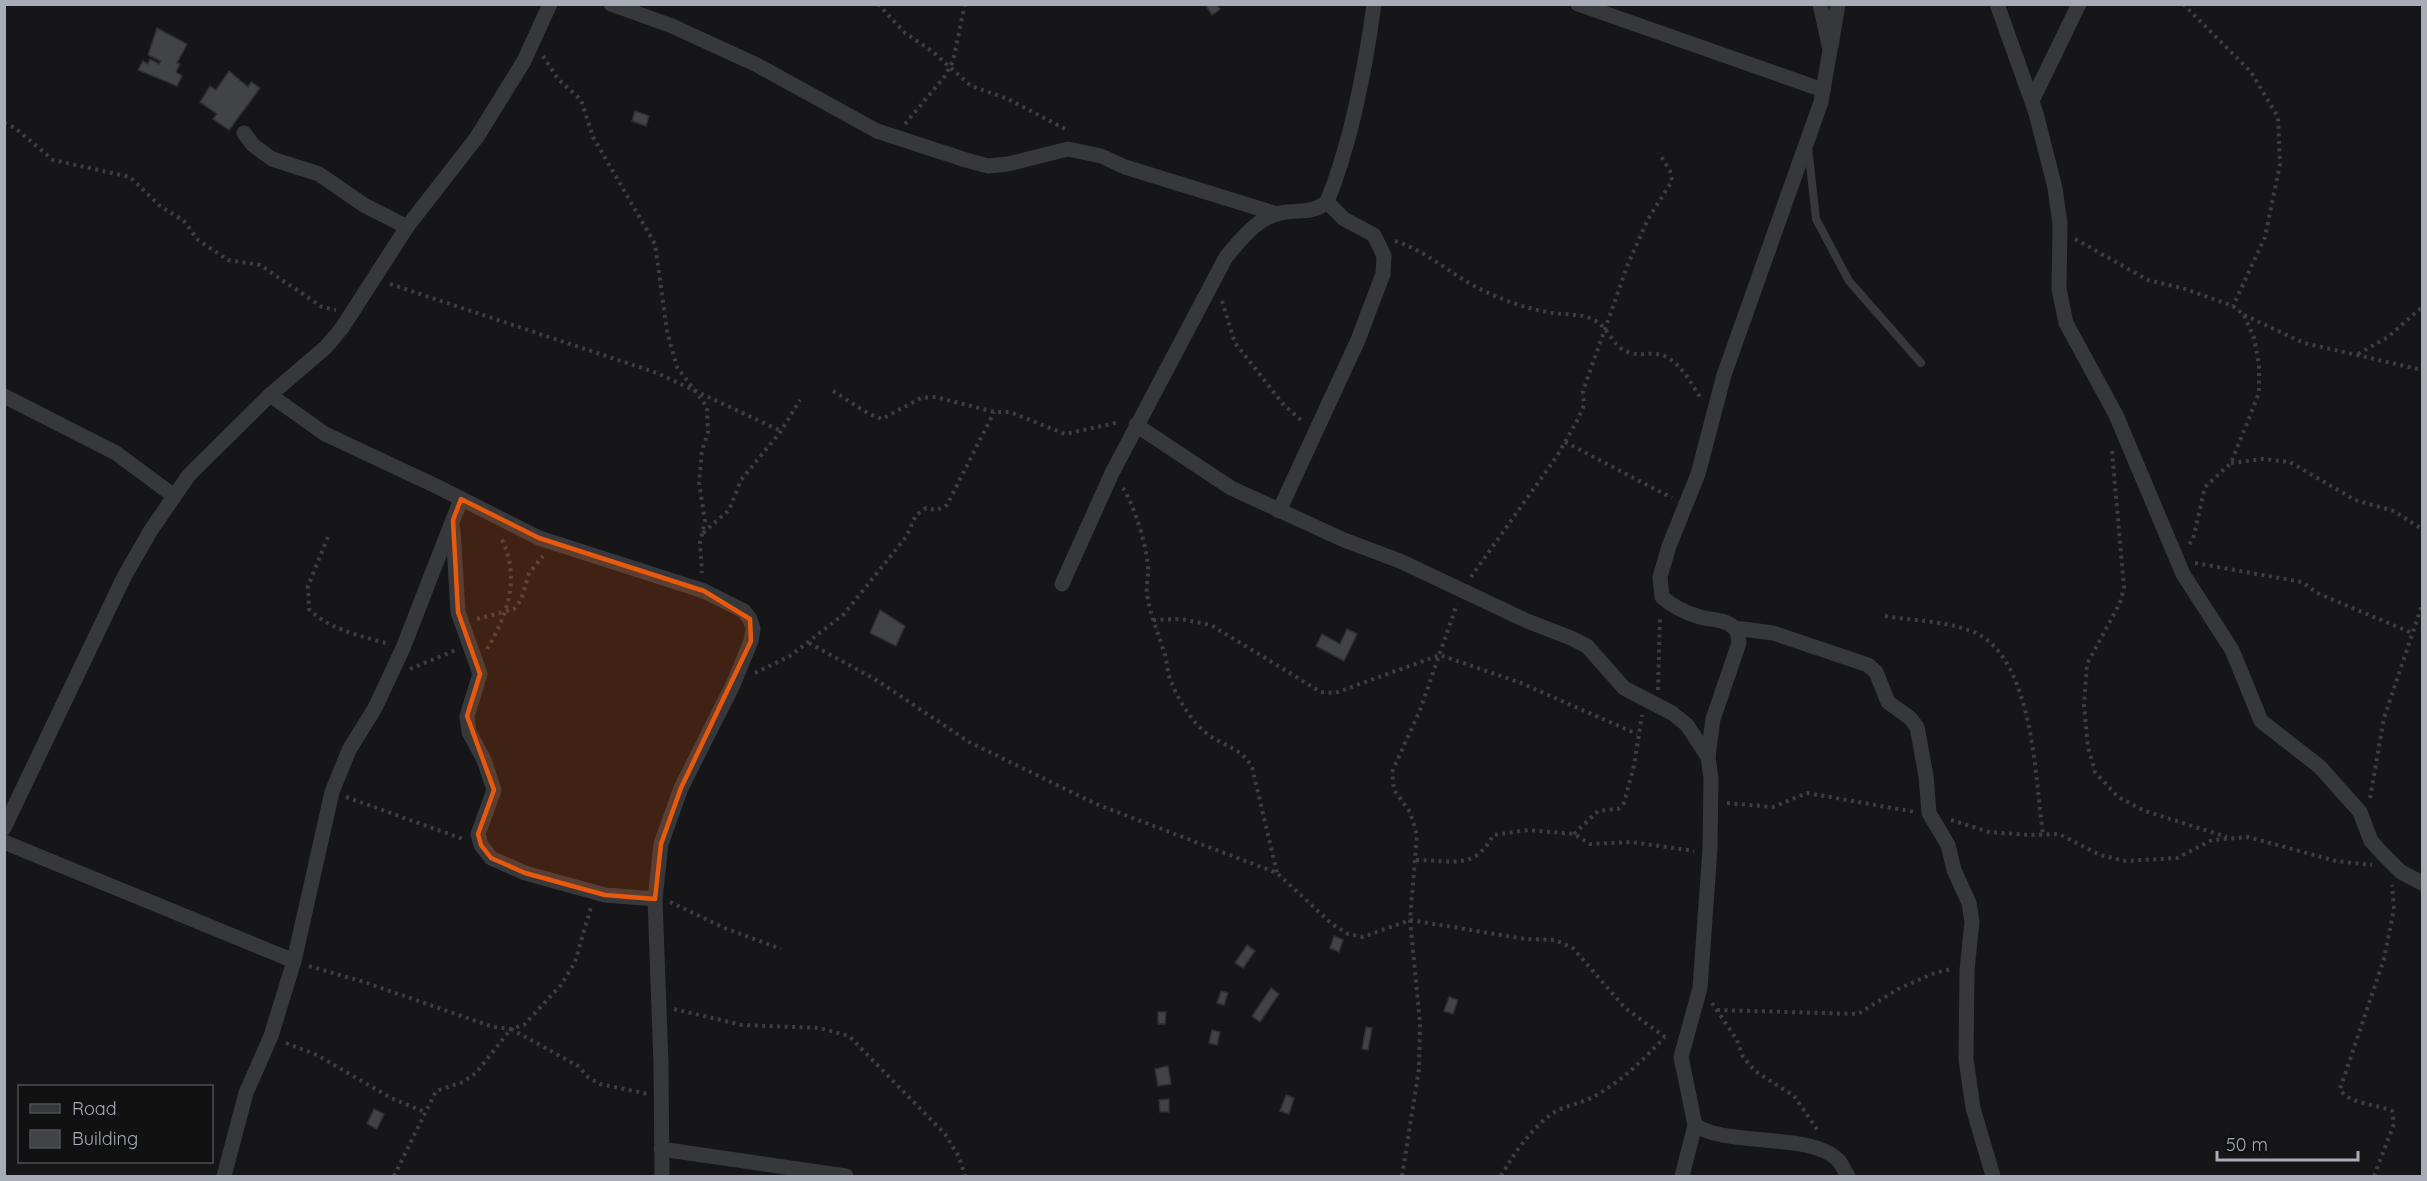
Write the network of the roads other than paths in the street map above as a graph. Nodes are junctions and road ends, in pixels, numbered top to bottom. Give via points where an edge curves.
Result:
1 (550, 4) edge
2 (611, 4) edge
3 (1374, 4) edge
4 (1578, 4) edge
5 (1820, 4) edge
6 (1838, 4) edge
7 (1997, 4) edge
8 (2079, 4) edge
9 (1610, 9) edge
10 (1830, 50) junction
11 (1823, 90) junction
12 (2032, 101) junction
13 (244, 133) dead end
14 (1808, 140) junction
15 (1327, 202) junction
16 (1277, 214) junction
17 (408, 227) junction
18 (1921, 363) dead end
19 (4, 396) edge
20 (270, 396) junction
21 (1137, 423) junction
22 (174, 496) junction
23 (460, 499) junction
24 (1279, 511) junction
25 (453, 520) junction
26 (1062, 584) dead end
27 (1735, 628) junction
28 (1708, 757) junction
29 (4, 828) edge
30 (4, 842) edge
31 (2422, 883) edge
32 (655, 899) junction
33 (294, 961) junction
34 (1695, 1125) junction
35 (661, 1149) junction
36 (224, 1176) edge
37 (662, 1176) edge
38 (846, 1176) edge
39 (1682, 1176) edge
40 (1848, 1176) edge
41 (1993, 1176) edge

1 - 17 street via 524,61 477,137
2 - 16 street via 672,26 757,65 895,136 988,166 1068,148
3 - 15 street via 1351,126
4 - 9 street
5 - 10 street
6 - 10 street
7 - 12 street
8 - 12 street
9 - 11 street
10 - 11 street
11 - 14 street
12 - 31 street via 2055,188 2060,224 2059,289 2066,323 2116,416 2178,560 2232,650 2261,721 2320,767 2351,800 2366,822 2372,841 2390,864
13 - 17 street via 272,159 319,174 364,205
14 - 18 lane via 1816,219 1850,281
14 - 27 street via 1724,375 1698,474 1660,577 1662,597 1672,606
15 - 16 street via 1305,212
15 - 24 street via 1344,219 1374,235 1384,256 1383,274 1358,340
16 - 21 street via 1249,230 1227,257
17 - 20 street via 326,348
19 - 22 street via 116,453
20 - 22 street via 189,475
20 - 23 street via 325,434
21 - 24 street via 1231,488
21 - 26 street
22 - 29 street via 124,577
23 - 25 street
23 - 32 street via 539,538 704,591 744,611 753,629 733,685 681,788 661,844
24 - 28 street via 1587,646 1624,688 1687,725
25 - 32 street via 458,612 477,665 478,684 467,716 469,732 494,790 478,834 481,845 491,858 525,873 605,895
25 - 33 street via 403,648 375,708 349,750 332,792
27 - 28 street via 1739,643 1713,719
27 - 41 street via 1773,633 1868,665 1876,672 1888,702 1917,728 1929,813 1948,845 1953,870 1969,903 1972,922 1965,1059 1973,1108
28 - 34 street via 1710,849 1700,988 1681,1057
30 - 33 street
32 - 35 street
33 - 36 street via 271,1036 246,1093
34 - 39 street
34 - 40 street via 1704,1132 1816,1149 1838,1160
35 - 37 street
35 - 38 street

